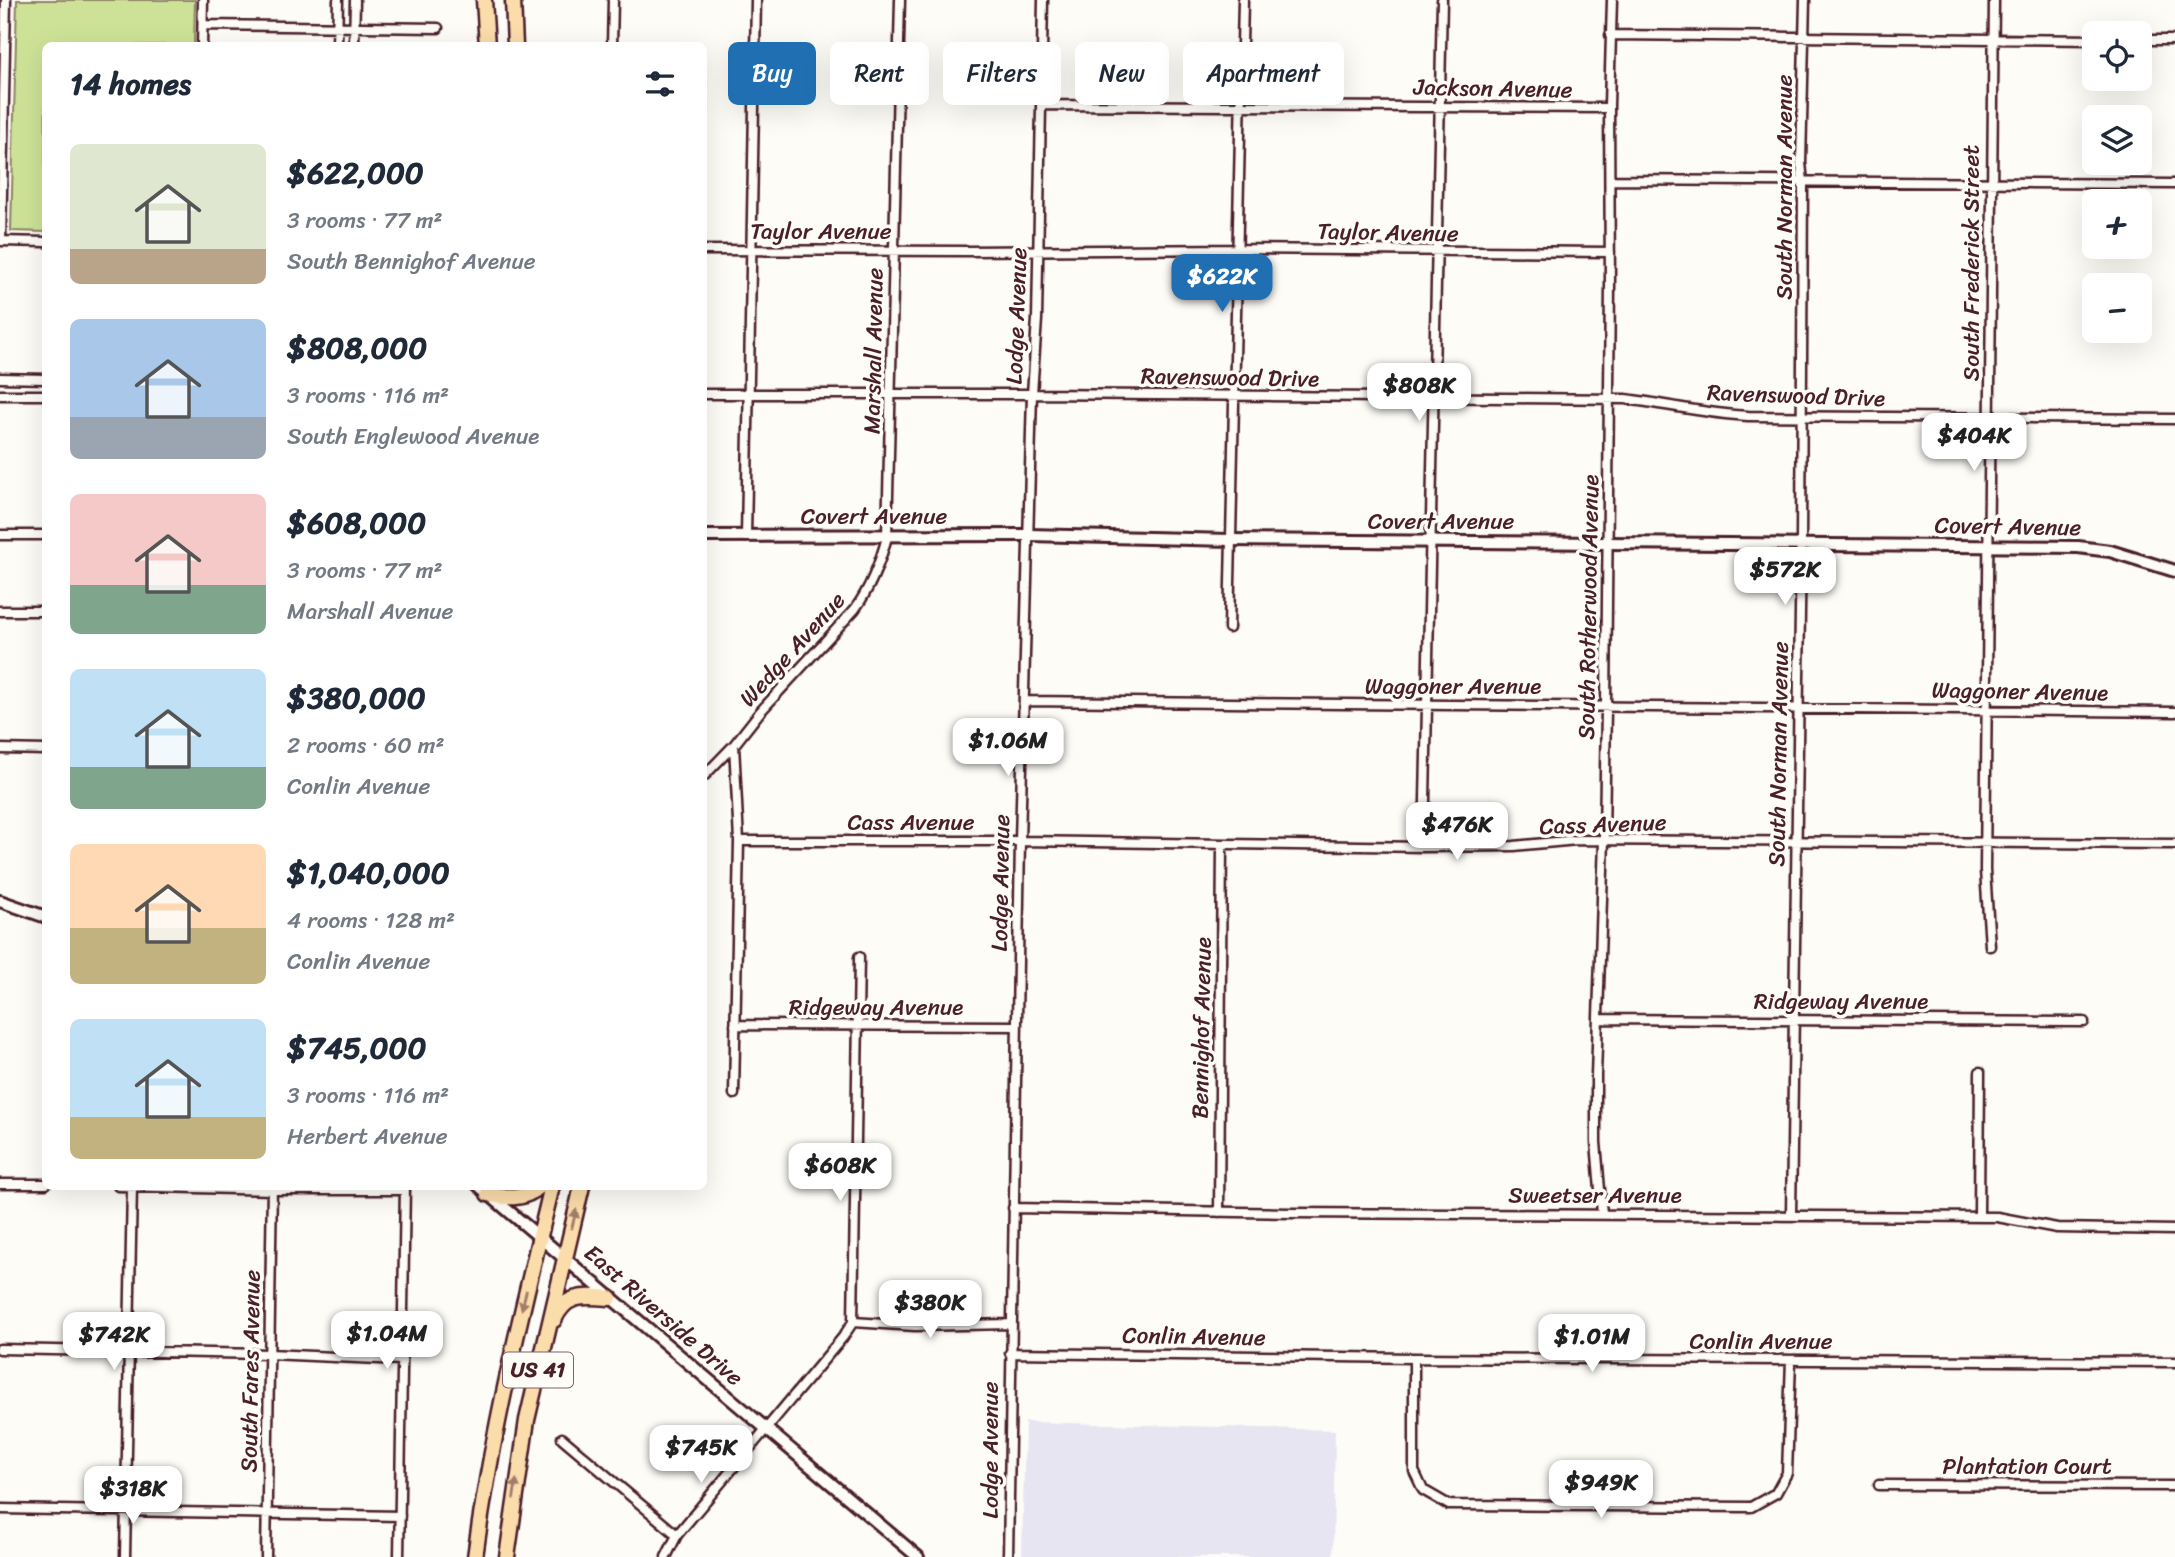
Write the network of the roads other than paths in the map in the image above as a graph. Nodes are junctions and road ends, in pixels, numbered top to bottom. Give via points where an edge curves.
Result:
1 (6, 0) edge
2 (203, 0) edge
3 (338, 0) edge
4 (355, 0) edge
5 (484, 0) edge
6 (513, 0) edge
7 (613, 0) edge
8 (756, 0) edge
9 (900, 0) edge
10 (1043, 0) edge
11 (1242, 0) edge
12 (1442, 0) edge
13 (1612, 0) edge
14 (1805, 0) edge
15 (1994, 0) edge
16 (203, 25) junction
17 (337, 26) junction
18 (354, 27) junction
19 (438, 28) dead end
20 (1610, 35) junction
21 (1804, 37) junction
22 (1992, 39) junction
23 (2082, 40) edge
24 (2152, 40) edge
25 (2175, 40) edge
26 (202, 42) edge
27 (337, 42) edge
28 (354, 42) edge
29 (487, 42) edge
30 (515, 42) edge
31 (612, 42) edge
32 (1042, 42) edge
33 (2, 96) edge
34 (1061, 104) edge
35 (1041, 105) edge
36 (1240, 106) junction
37 (1440, 106) junction
38 (1609, 108) junction
39 (1611, 180) junction
40 (1803, 182) junction
41 (1990, 183) junction
42 (2175, 184) edge
43 (0, 241) edge
44 (42, 242) edge
45 (1237, 249) junction
46 (707, 250) edge
47 (751, 250) junction
48 (1038, 250) junction
49 (894, 251) junction
50 (1436, 251) junction
51 (1610, 252) junction
52 (0, 378) edge
53 (42, 379) edge
54 (0, 394) edge
55 (707, 394) edge
56 (748, 394) junction
57 (891, 394) junction
58 (1032, 394) junction
59 (42, 395) edge
60 (1234, 396) junction
61 (1434, 398) junction
62 (1609, 399) junction
63 (1801, 416) junction
64 (1989, 418) junction
65 (2175, 419) edge
66 (0, 535) edge
67 (42, 535) edge
68 (1028, 536) junction
69 (707, 537) edge
70 (746, 537) junction
71 (887, 537) junction
72 (1230, 540) junction
73 (1430, 542) junction
74 (1608, 543) junction
75 (1801, 544) junction
76 (1988, 546) junction
77 (2175, 571) edge
78 (875, 574) joint
79 (0, 611) edge
80 (42, 611) edge
81 (0, 618) edge
82 (1229, 628) dead end
83 (1024, 701) junction
84 (1427, 705) junction
85 (1606, 707) junction
86 (1798, 708) junction
87 (1986, 709) junction
88 (2175, 712) edge
89 (734, 745) junction
90 (0, 749) edge
91 (42, 750) edge
92 (707, 773) edge
93 (1604, 840) junction
94 (739, 841) junction
95 (1020, 842) junction
96 (1797, 842) junction
97 (1985, 843) junction
98 (2175, 844) edge
99 (1222, 846) junction
100 (1424, 848) junction
101 (0, 901) edge
102 (42, 916) edge
103 (1990, 946) dead end
104 (859, 957) dead end
105 (1598, 1019) junction
106 (1794, 1019) junction
107 (2084, 1022) dead end
108 (735, 1025) junction
109 (858, 1026) junction
110 (1017, 1026) junction
111 (1980, 1072) dead end
112 (734, 1094) dead end
113 (0, 1184) edge
114 (42, 1184) edge
115 (132, 1190) edge
116 (272, 1190) edge
117 (405, 1190) edge
118 (484, 1190) edge
119 (534, 1190) edge
120 (551, 1190) edge
121 (581, 1190) edge
122 (1013, 1208) junction
123 (1219, 1212) junction
124 (1602, 1214) junction
125 (1791, 1214) junction
126 (1979, 1216) junction
127 (2175, 1230) edge
128 (540, 1236) junction
129 (565, 1257) junction
130 (610, 1298) junction
131 (853, 1322) junction
132 (1011, 1324) junction
133 (0, 1349) edge
134 (129, 1351) junction
135 (269, 1353) junction
136 (1010, 1353) junction
137 (540, 1357) junction
138 (1414, 1358) junction
139 (401, 1360) junction
140 (1791, 1360) junction
141 (2175, 1362) edge
142 (765, 1430) junction
143 (562, 1438) dead end
144 (1879, 1485) dead end
145 (2175, 1486) edge
146 (0, 1509) edge
147 (125, 1512) junction
148 (266, 1514) junction
149 (400, 1516) junction
150 (677, 1535) junction
151 (125, 1557) edge
152 (265, 1557) edge
153 (399, 1557) edge
154 (475, 1557) edge
155 (507, 1557) edge
156 (666, 1557) edge
157 (918, 1557) edge
158 (1008, 1557) edge

1 - 33 street
2 - 16 street
3 - 17 street
4 - 18 street
5 - 29 highway
6 - 30 highway
7 - 31 street
8 - 47 street
9 - 49 street, Marshall Avenue
10 - 32 street, Lodge Avenue
11 - 36 street
12 - 37 street
13 - 20 street, South Rotherwood Avenue
14 - 21 street, South Norman Avenue
15 - 22 street, South Frederick Street
16 - 17 street
16 - 26 street
17 - 18 street
17 - 27 street
18 - 19 street
18 - 28 street
20 - 21 street
20 - 38 street, South Rotherwood Avenue
21 - 22 street
21 - 40 street, South Norman Avenue
22 - 23 street
22 - 41 street, South Frederick Street
24 - 25 street
33 - 43 street
34 - 36 street, Jackson Avenue
35 - 48 street, Lodge Avenue
36 - 37 street, Jackson Avenue
36 - 45 street
37 - 38 street, Jackson Avenue
37 - 50 street
38 - 39 street, South Rotherwood Avenue
39 - 40 street
39 - 51 street, South Rotherwood Avenue
40 - 41 street
40 - 63 street, South Norman Avenue
41 - 42 street
41 - 64 street, South Frederick Street
43 - 44 street
45 - 48 street, Taylor Avenue
45 - 50 street, Taylor Avenue
45 - 60 street
46 - 47 street, Taylor Avenue
47 - 49 street, Taylor Avenue
47 - 56 street
48 - 49 street, Taylor Avenue
48 - 58 street, Lodge Avenue
49 - 57 street, Marshall Avenue
50 - 51 street, Taylor Avenue
50 - 61 street
51 - 62 street, South Rotherwood Avenue
52 - 53 street
54 - 59 street
55 - 56 street, Ravenswood Drive
56 - 57 street, Ravenswood Drive
56 - 70 street
57 - 58 street, Ravenswood Drive
57 - 71 street, Marshall Avenue
58 - 60 street, Ravenswood Drive
58 - 68 street, Lodge Avenue
60 - 61 street, Ravenswood Drive
60 - 72 street
61 - 62 street, Ravenswood Drive
61 - 73 street
62 - 63 street, Ravenswood Drive via 1711,414
62 - 74 street, South Rotherwood Avenue
63 - 64 street, Ravenswood Drive
63 - 75 street, South Norman Avenue
64 - 65 street, Ravenswood Drive
64 - 76 street, South Frederick Street
66 - 67 street
68 - 71 main road, Covert Avenue
68 - 72 main road, Covert Avenue
68 - 83 street, Lodge Avenue
69 - 70 main road, Covert Avenue
70 - 71 main road, Covert Avenue
71 - 78 street, Marshall Avenue
72 - 73 main road, Covert Avenue
72 - 82 street
73 - 74 main road, Covert Avenue
73 - 84 street
74 - 75 main road, Covert Avenue
74 - 85 street, South Rotherwood Avenue
75 - 76 main road, Covert Avenue
75 - 86 street, South Norman Avenue
76 - 77 main road, Covert Avenue via 2100,549
76 - 87 street, South Frederick Street
78 - 89 street, Wedge Avenue via 855,609
79 - 80 street
79 - 81 street
83 - 84 street, Waggoner Avenue
83 - 95 street, Lodge Avenue
84 - 85 street, Waggoner Avenue
84 - 100 street
85 - 86 street, Waggoner Avenue
85 - 93 street, South Rotherwood Avenue
86 - 87 street, Waggoner Avenue
86 - 96 street, South Norman Avenue
87 - 88 street, Waggoner Avenue
87 - 97 street, South Frederick Street
89 - 92 street, Wedge Avenue
89 - 94 street
90 - 91 street
93 - 96 street, Cass Avenue
93 - 100 street, Cass Avenue
93 - 105 street, South Rotherwood Avenue
94 - 95 street, Cass Avenue
94 - 108 street
95 - 99 street, Cass Avenue
95 - 110 street, Lodge Avenue
96 - 97 street, Cass Avenue
96 - 106 street, South Norman Avenue
97 - 98 street, Cass Avenue
97 - 103 street, South Frederick Street
99 - 100 street, Cass Avenue
99 - 123 street, Bennighof Avenue
101 - 102 main road
104 - 109 street
105 - 106 street, Ridgeway Avenue
105 - 124 street, South Rotherwood Avenue via 1597,1142
106 - 107 street, Ridgeway Avenue
106 - 125 street, South Norman Avenue
108 - 109 street, Ridgeway Avenue
108 - 112 street
109 - 110 street, Ridgeway Avenue
109 - 131 street
110 - 122 street, Lodge Avenue
111 - 126 street
113 - 114 street
115 - 134 street
116 - 135 street, South Fares Avenue
117 - 139 street
118 - 119 highway via 515,1198
118 - 128 main road, East Riverside Drive
120 - 128 highway, US 41
129 -> 121 highway, US 41
122 - 123 street, Sweetser Avenue
122 - 132 street, Lodge Avenue
123 - 124 street, Sweetser Avenue
124 - 125 street, Sweetser Avenue
125 - 126 street, Sweetser Avenue
126 - 127 street, Sweetser Avenue via 2057,1228
128 - 129 main road, East Riverside Drive
128 -> 154 highway, US 41 via 499,1408
129 - 130 main road, East Riverside Drive
129 - 137 highway, US 41
130 - 137 highway via 565,1302
130 - 142 main road, East Riverside Drive
131 - 132 street
131 - 142 street
132 - 136 street, Lodge Avenue
133 - 134 street
134 - 135 street
134 - 147 street
135 - 139 street
135 - 148 street, South Fares Avenue
136 - 138 street, Conlin Avenue
136 - 158 street, Lodge Avenue
155 -> 137 highway, US 41
138 - 140 street, Conlin Avenue
138 - 140 street via 1413,1471 1423,1490 1449,1504 1737,1507 1751,1507 1776,1493 1787,1473
139 - 149 street
140 - 141 street, Conlin Avenue
142 - 150 street
142 - 157 main road, East Riverside Drive
143 - 150 street
144 - 145 street, Plantation Court
146 - 147 street
147 - 148 street
147 - 151 street
148 - 149 street
148 - 152 street, South Fares Avenue
149 - 153 street
150 - 156 street

